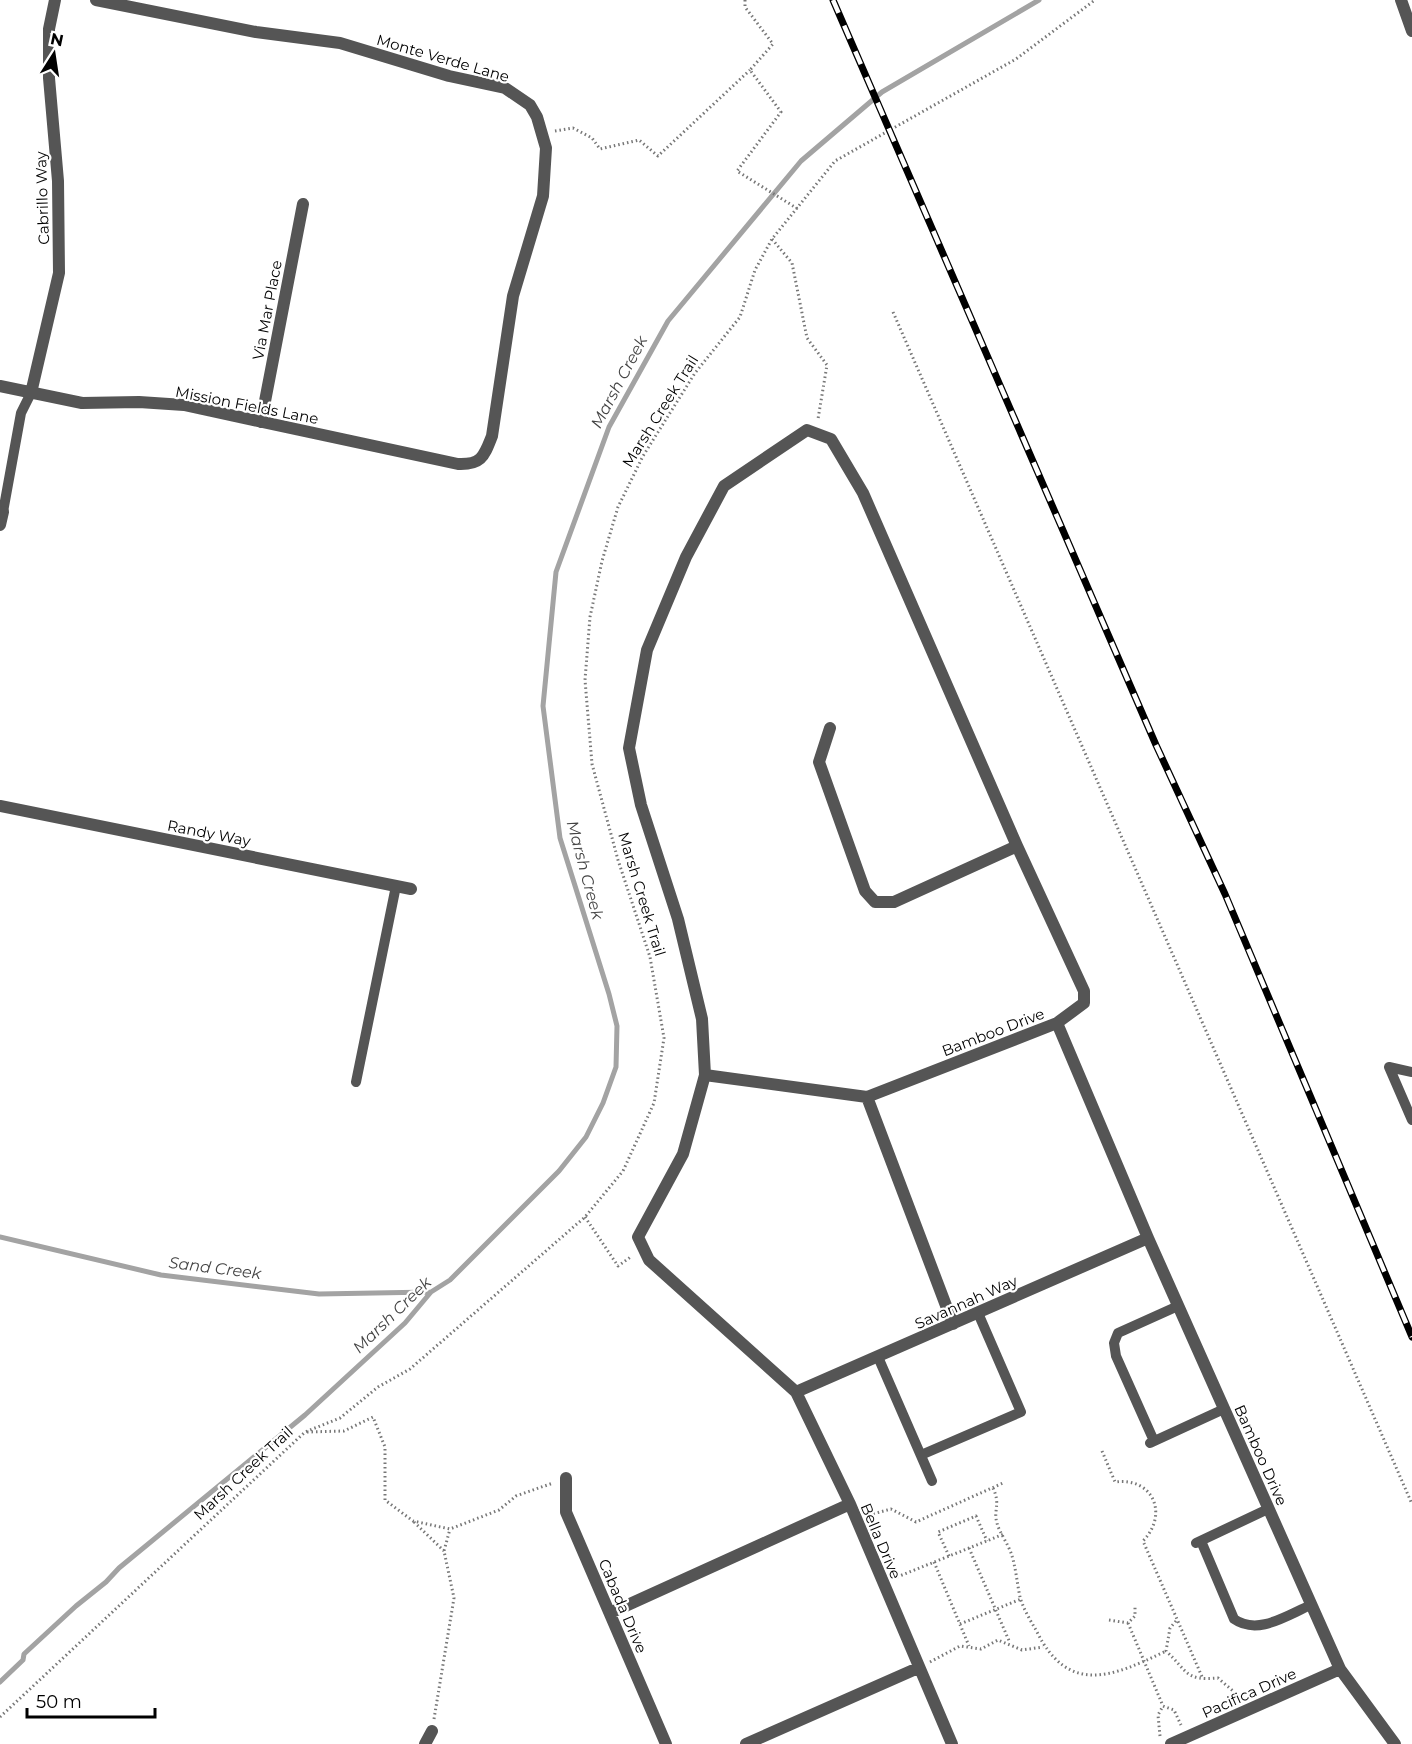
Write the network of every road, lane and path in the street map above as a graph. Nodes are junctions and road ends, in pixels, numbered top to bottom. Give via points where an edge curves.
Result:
1 (55, 0) edge
2 (96, 0) edge
3 (745, 0) edge
4 (1095, 0) edge
5 (1401, 0) edge
6 (1412, 31) edge
7 (750, 70) junction
8 (542, 134) junction
9 (303, 204) dead end
10 (798, 209) junction
11 (772, 239) junction
12 (893, 312) dead end
13 (0, 386) edge
14 (31, 393) junction
15 (261, 422) junction
16 (816, 433) junction
17 (484, 456) joint
18 (3, 512) joint
19 (0, 525) edge
20 (830, 728) dead end
21 (0, 806) edge
22 (1017, 846) junction
23 (396, 886) junction
24 (411, 889) dead end
25 (1057, 1023) junction
26 (1412, 1072) edge
27 (705, 1075) junction
28 (356, 1082) dead end
29 (867, 1097) junction
30 (1412, 1120) edge
31 (585, 1217) junction
32 (1148, 1238) junction
33 (643, 1248) junction
34 (1178, 1306) junction
35 (978, 1313) junction
36 (953, 1324) junction
37 (878, 1357) junction
38 (796, 1392) junction
39 (1224, 1409) junction
40 (304, 1432) junction
41 (1102, 1451) dead end
42 (921, 1455) junction
43 (566, 1478) joint
44 (932, 1481) dead end
45 (1003, 1483) dead end
46 (993, 1488) junction
47 (850, 1504) junction
48 (1412, 1504) edge
49 (1269, 1509) junction
50 (856, 1520) junction
51 (413, 1521) junction
52 (450, 1529) junction
53 (1004, 1534) junction
54 (987, 1540) junction
55 (969, 1548) junction
56 (444, 1551) junction
57 (949, 1556) junction
58 (934, 1562) junction
59 (883, 1583) junction
60 (1021, 1599) junction
61 (1311, 1605) junction
62 (1135, 1607) dead end
63 (995, 1610) junction
64 (610, 1613) junction
65 (1109, 1620) dead end
66 (1176, 1621) junction
67 (1128, 1623) junction
68 (960, 1624) junction
69 (1010, 1643) junction
70 (969, 1647) junction
71 (1044, 1647) junction
72 (1166, 1651) junction
73 (1144, 1662) junction
74 (918, 1668) junction
75 (1340, 1669) junction
76 (1203, 1679) junction
77 (1163, 1706) junction
78 (1248, 1710) junction
79 (0, 1717) edge
80 (432, 1731) joint
81 (1187, 1737) junction
82 (425, 1744) edge
83 (666, 1744) edge
84 (746, 1744) edge
85 (952, 1744) edge
86 (1161, 1744) edge
87 (1171, 1744) edge
88 (1395, 1744) edge

1 - 14 street, Cabrillo Way via 49,29 49,78 58,181 59,273
2 - 8 street, Monte Verde Lane via 256,32 340,43 449,76 505,88 530,105
3 - 7 path via 745,8 773,44
4 - 10 path, Marsh Creek Trail via 1016,59 835,161
5 - 6 street
7 - 8 path via 658,156 639,140 600,149 592,138 573,128
7 - 10 path via 781,112 738,171
8 - 17 street, Monte Verde Lane via 546,148 543,196 513,296 492,436
9 - 15 street, Via Mar Place
10 - 11 path, Marsh Creek Trail
11 - 16 path via 792,263 807,338 827,365
11 - 31 path, Marsh Creek Trail via 755,270 740,317 695,373 638,466 618,507 590,617 585,680 592,764 650,957 664,1038 654,1103 623,1171
12 - 48 path
13 - 14 street, Mission Fields Lane
14 - 15 street, Mission Fields Lane via 82,403 184,405
14 - 18 lane via 21,413
15 - 17 street, Mission Fields Lane via 458,464 472,464
16 - 22 street via 831,438 863,493
16 - 27 street via 807,430 724,486 686,557 647,650 629,748 641,805 678,919 702,1019
18 - 19 street
20 - 22 street via 819,762 865,891 875,902 894,902
21 - 23 street, Randy Way
22 - 25 street via 1083,991 1084,1003
23 - 24 street, Randy Way
23 - 28 lane
25 - 29 street, Bamboo Drive
25 - 32 street, Bamboo Drive
26 - 30 lane via 1389,1067
27 - 29 street, Bamboo Drive
27 - 33 street via 683,1154 638,1237
29 - 36 street
31 - 33 path via 618,1266
31 - 40 path, Marsh Creek Trail via 410,1369 378,1387 340,1418
32 - 34 street, Bamboo Drive
32 - 35 street, Savannah Way
33 - 38 street, Bella Drive via 649,1260
34 - 39 street, Bamboo Drive
34 - 39 lane via 1118,1334 1114,1343 1152,1442
35 - 36 street, Savannah Way
35 - 42 lane via 1021,1412
36 - 37 street, Savannah Way
37 - 38 street, Savannah Way
37 - 42 lane
38 - 47 street, Bella Drive
39 - 49 street, Bamboo Drive
40 - 51 path via 344,1431 373,1417 385,1447 385,1500
40 - 79 path, Marsh Creek Trail
41 - 66 path via 1115,1482 1127,1480 1145,1487 1155,1502 1156,1517 1143,1540
42 - 44 lane
43 - 52 path via 516,1496 499,1510
43 - 64 street, Cabada Drive via 566,1512
45 - 46 path
46 - 50 path via 916,1522 891,1509
46 - 53 path via 999,1500 997,1523
47 - 50 street, Bella Drive
47 - 64 street
49 - 61 street, Bamboo Drive
49 - 61 lane via 1198,1542 1233,1619 1244,1627 1260,1627
50 - 59 street, Bella Drive
51 - 52 path
51 - 56 path
52 - 56 path
53 - 54 path
53 - 60 path
54 - 55 path
54 - 57 path via 976,1516 938,1532
55 - 57 path
55 - 63 path
56 - 80 path via 454,1598
57 - 58 path
58 - 59 path
58 - 68 path
59 - 74 street, Bella Drive
60 - 63 path
60 - 71 path
61 - 75 street, Bamboo Drive
62 - 67 path via 1135,1616
63 - 68 path
63 - 69 path
64 - 83 street, Cabada Drive
65 - 67 path
66 - 72 path via 1170,1628
66 - 76 path
67 - 73 path
68 - 70 path
69 - 70 path via 998,1640 981,1649
69 - 71 path via 1022,1650
70 - 74 path via 960,1646
71 - 73 path via 1061,1666 1083,1676 1123,1671
72 - 73 path
72 - 76 path via 1188,1676
73 - 77 path
74 - 84 street
74 - 85 street, Bella Drive
75 - 78 street, Pacifica Drive
75 - 88 street, Bamboo Drive
76 - 78 path via 1218,1678 1240,1696
77 - 81 path via 1174,1710
77 - 86 path via 1158,1715
78 - 81 street, Pacifica Drive
80 - 82 street
81 - 87 street, Pacifica Drive

